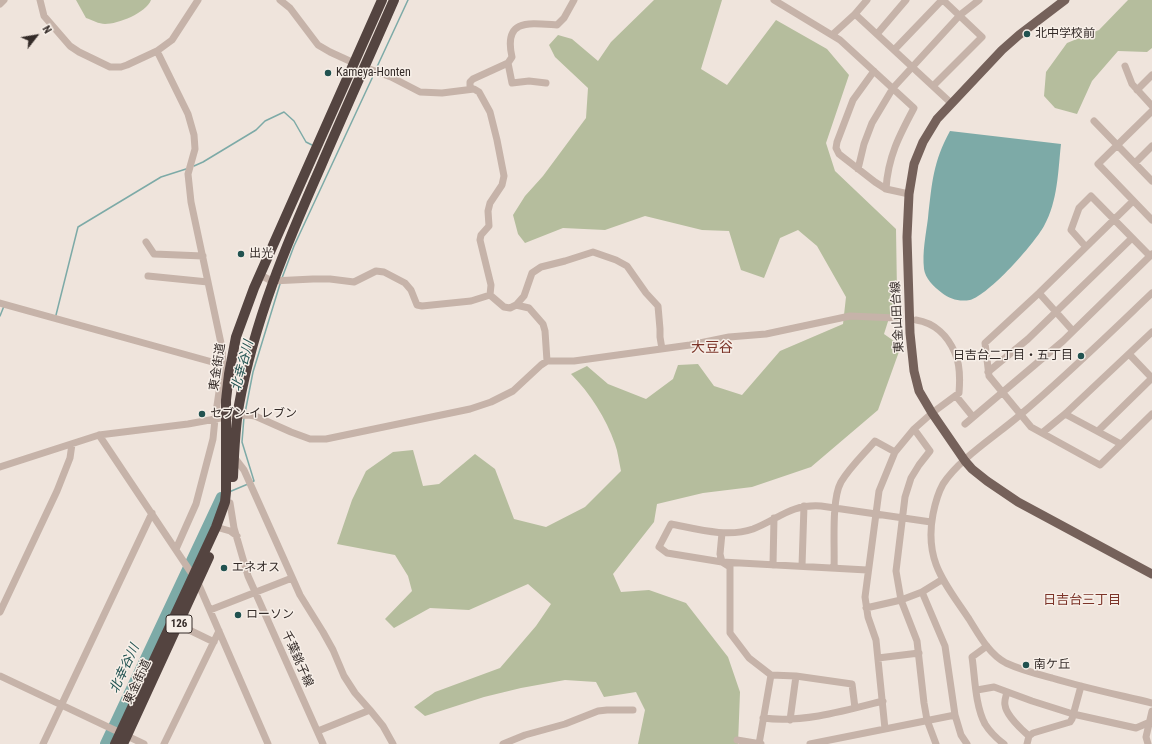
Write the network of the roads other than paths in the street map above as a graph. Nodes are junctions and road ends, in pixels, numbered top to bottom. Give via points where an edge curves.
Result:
1 (4, 0) edge
2 (40, 0) edge
3 (198, 0) edge
4 (280, 0) edge
5 (382, 0) edge
6 (394, 0) edge
7 (574, 0) edge
8 (774, 0) edge
9 (867, 0) edge
10 (906, 0) edge
11 (942, 0) edge
12 (979, 0) edge
13 (1065, 0) edge
14 (0, 4) edge
15 (855, 14) junction
16 (960, 15) junction
17 (877, 34) junction
18 (832, 35) junction
19 (894, 50) junction
20 (157, 51) junction
21 (354, 63) junction
22 (508, 63) junction
23 (1125, 66) dead end
24 (364, 67) junction
25 (912, 67) junction
26 (874, 71) junction
27 (1152, 75) edge
28 (546, 83) dead end
29 (933, 86) junction
30 (892, 88) junction
31 (470, 89) junction
32 (1137, 90) junction
33 (951, 103) junction
34 (1152, 106) edge
35 (1152, 111) edge
36 (1094, 121) dead end
37 (1117, 145) junction
38 (1152, 146) edge
39 (1135, 163) junction
40 (858, 169) junction
41 (1152, 181) edge
42 (886, 189) junction
43 (909, 194) junction
44 (1133, 201) junction
45 (1114, 219) junction
46 (1152, 220) edge
47 (1132, 238) junction
48 (146, 242) dead end
49 (1086, 247) junction
50 (1151, 255) edge
51 (203, 256) junction
52 (260, 275) junction
53 (148, 276) dead end
54 (272, 281) junction
55 (208, 282) junction
56 (1039, 293) junction
57 (1152, 293) edge
58 (490, 295) junction
59 (0, 303) edge
60 (516, 305) junction
61 (1056, 312) junction
62 (896, 318) tunnel mouth
63 (916, 320) tunnel mouth
64 (1073, 331) junction
65 (1152, 332) edge
66 (222, 348) junction
67 (234, 349) junction
68 (662, 349) junction
69 (1129, 354) junction
70 (547, 361) junction
71 (223, 365) junction
72 (988, 372) junction
73 (1152, 378) edge
74 (1003, 394) junction
75 (956, 396) junction
76 (932, 413) junction
77 (1065, 414) junction
78 (1152, 414) edge
79 (1020, 415) junction
80 (238, 416) junction
81 (226, 417) junction
82 (973, 417) junction
83 (215, 418) junction
84 (965, 424) dead end
85 (914, 429) junction
86 (1098, 432) junction
87 (1042, 433) junction
88 (99, 436) junction
89 (72, 444) junction
90 (1121, 444) junction
91 (895, 452) junction
92 (234, 457) junction
93 (965, 461) junction
94 (0, 467) edge
95 (230, 503) junction
96 (804, 506) junction
97 (835, 509) junction
98 (152, 513) junction
99 (876, 514) junction
100 (902, 517) junction
101 (774, 518) junction
102 (931, 522) junction
103 (219, 527) junction
104 (722, 533) junction
105 (237, 536) junction
106 (176, 549) junction
107 (722, 562) junction
108 (773, 565) junction
109 (802, 566) junction
110 (834, 568) junction
111 (868, 570) junction
112 (1152, 574) edge
113 (292, 578) junction
114 (196, 579) junction
115 (943, 579) junction
116 (255, 592) junction
117 (922, 592) junction
118 (901, 600) junction
119 (866, 608) junction
120 (210, 610) junction
121 (0, 612) edge
122 (183, 628) dead end
123 (219, 631) junction
124 (214, 642) junction
125 (987, 646) junction
126 (919, 653) junction
127 (878, 658) junction
128 (771, 675) junction
129 (0, 676) edge
130 (796, 676) junction
131 (1081, 686) junction
132 (977, 690) junction
133 (1007, 692) junction
134 (883, 701) junction
135 (1152, 703) edge
136 (61, 704) junction
137 (855, 708) junction
138 (370, 710) junction
139 (633, 710) dead end
140 (1152, 711) edge
141 (955, 714) junction
142 (1073, 714) junction
143 (764, 718) junction
144 (790, 720) junction
145 (927, 720) junction
146 (1150, 722) junction
147 (885, 729) junction
148 (318, 731) junction
149 (1029, 736) junction
150 (124, 738) edge
151 (737, 740) dead end
152 (43, 744) edge
153 (115, 744) edge
154 (144, 744) edge
155 (164, 744) edge
156 (268, 744) edge
157 (323, 744) edge
158 (393, 744) edge
159 (503, 744) edge
160 (760, 744) edge
161 (810, 744) edge
162 (936, 744) edge
163 (967, 744) edge
164 (1004, 744) edge
165 (1027, 744) edge
166 (1148, 744) edge

1 - 14 street
2 - 20 street via 44,16 70,46 110,67 127,65
3 - 20 street via 176,36
4 - 21 street via 290,8 318,45
5 - 21 highway, 東金街道 / 126
6 - 24 highway, 東金街道 / 126
7 - 22 street via 564,18 557,24 521,24 513,31 510,48 512,56
8 - 18 street
9 - 15 street
10 - 17 street
11 - 16 street
11 - 19 street
12 - 16 street
13 - 33 main road, 東金山田台線 via 1002,50
15 - 17 street
15 - 18 street
16 - 25 street
16 - 29 street via 982,37
17 - 19 street
18 - 26 street
19 - 25 street
20 - 51 street via 188,114 194,135 195,149 188,174 191,202
21 - 24 highway
21 - 52 highway, 東金街道 / 126
22 - 28 street via 512,83
22 - 31 street via 473,79 470,82
23 - 32 street
24 - 31 street via 420,92 442,93
24 - 54 highway, 東金街道 / 126
25 - 29 street
25 - 30 street
26 - 30 street
26 - 40 street via 853,100 836,148 839,154
27 - 32 street
29 - 33 street
30 - 40 street via 872,123
30 - 42 street via 914,108 898,138 887,171
31 - 58 street via 478,92 490,112 504,176 502,185 490,203 489,226 480,240
32 - 34 street
33 - 43 main road, 東金山田台線 via 937,119 923,142 914,164
35 - 37 street
36 - 37 street
37 - 39 street
37 - 44 street via 1098,164
38 - 39 street
39 - 41 street
40 - 42 street
42 - 43 street
43 - 76 main road, 東金山田台線 via 907,236 910,333 919,391
44 - 45 street
44 - 46 street
45 - 47 street
45 - 49 street
45 - 49 street via 1091,196 1079,208 1071,230
47 - 50 street
47 - 61 street
48 - 51 street via 154,254
49 - 56 street
50 - 64 street
51 - 55 street
52 - 54 street
52 - 67 highway, 東金街道 / 126 via 241,322
53 - 55 street
54 - 58 street via 319,279 354,282 376,271 384,272 405,283 417,305 471,301
54 - 80 highway, 東金街道 / 126 via 247,367
55 - 66 street
56 - 61 street
56 - 72 street via 985,343
57 - 79 street via 1081,362
58 - 60 street via 507,309
59 - 71 street
60 - 68 street via 524,296 532,273 541,267 593,252 627,266 658,306
60 - 70 street via 529,308 542,324 545,330
61 - 64 street
61 - 72 street
62 - 68 street via 850,316 766,334 729,337
63 - 75 street via 933,325 945,336 956,354 960,379 959,393
64 - 74 street
65 - 69 street
66 - 67 street
66 - 71 street
67 - 81 highway, 東金街道 / 126 via 227,386
68 - 70 street via 574,361
69 - 73 street
69 - 77 street
70 - 80 street via 513,391 491,402 470,409 326,439 310,439 255,416
71 - 83 street
72 - 74 street
73 - 86 street
74 - 79 street
74 - 82 street
75 - 76 street
75 - 82 street
76 - 85 street
76 - 93 main road, 東金山田台線
77 - 86 street
77 - 87 street
78 - 90 street
79 - 87 street via 1031,427
79 - 93 street
80 - 81 street
80 - 92 highway, 東金街道 / 126
81 - 83 street
81 - 103 highway, 東金街道 / 126 via 226,492
82 - 84 street
83 - 88 street
83 - 106 street via 213,439 196,504
85 - 91 street
85 - 100 street via 930,451 911,478
86 - 90 street
87 - 90 street via 1100,464
88 - 89 street
88 - 98 street
89 - 94 street
89 - 121 street via 70,458 57,491
91 - 97 street via 875,441 841,482
91 - 99 street via 879,491
92 - 95 highway, 東金街道 / 126
92 - 113 street via 250,480
93 - 102 street via 944,484 938,495
93 - 112 main road, 東金山田台線 via 987,481 1018,502
95 - 103 highway, 東金街道 / 126
95 - 105 street, 千葉銚子線
96 - 97 street
96 - 101 street
96 - 109 street
97 - 99 street
97 - 110 street
98 - 106 street
98 - 136 street
99 - 100 street
99 - 111 street
100 - 102 street
100 - 118 street via 896,571
101 - 104 street via 753,529
101 - 108 street
102 - 115 street via 931,549 934,562
103 - 105 street
103 - 114 highway, 東金街道 / 126
104 - 107 street
104 - 107 street via 671,524 659,547 667,553
105 - 116 street, 千葉銚子線
106 - 114 street
107 - 108 street
107 - 128 street via 730,567 730,633 749,658
108 - 109 street
109 - 110 street
110 - 111 street
111 - 119 street
113 - 116 street
113 - 138 street via 333,650 344,676
114 - 120 street
114 - 150 highway, 東金街道 / 126
115 - 117 street
115 - 125 street
116 - 120 street
116 - 148 street, 千葉銚子線
117 - 118 street
117 - 141 street via 945,646
118 - 119 street
118 - 126 street
119 - 127 street via 876,640
120 - 123 street
122 - 124 street
123 - 124 street
123 - 156 street
124 - 155 street
125 - 131 street via 1005,662 1014,666
125 - 132 street via 972,657
126 - 127 street
126 - 145 street
127 - 134 street
128 - 130 street
128 - 143 street
129 - 136 street
130 - 137 street via 852,684
130 - 144 street
131 - 135 street
131 - 142 street
132 - 133 street via 994,687
132 - 164 street via 984,723
133 - 142 street
133 - 149 street via 1004,705 1007,712
134 - 137 street
134 - 147 street
136 - 150 street
136 - 152 street
137 - 144 street
138 - 148 street
138 - 158 street
139 - 159 street via 598,711
140 - 146 street
141 - 145 street
141 - 163 street
142 - 146 street via 1136,728
142 - 149 street via 1070,722
143 - 144 street
143 - 160 street
145 - 147 street
145 - 162 street
146 - 166 street via 1146,737
147 - 161 street
148 - 157 street, 千葉銚子線
149 - 165 street
150 - 153 highway, 東金街道 / 126
150 - 154 street
151 - 160 street

